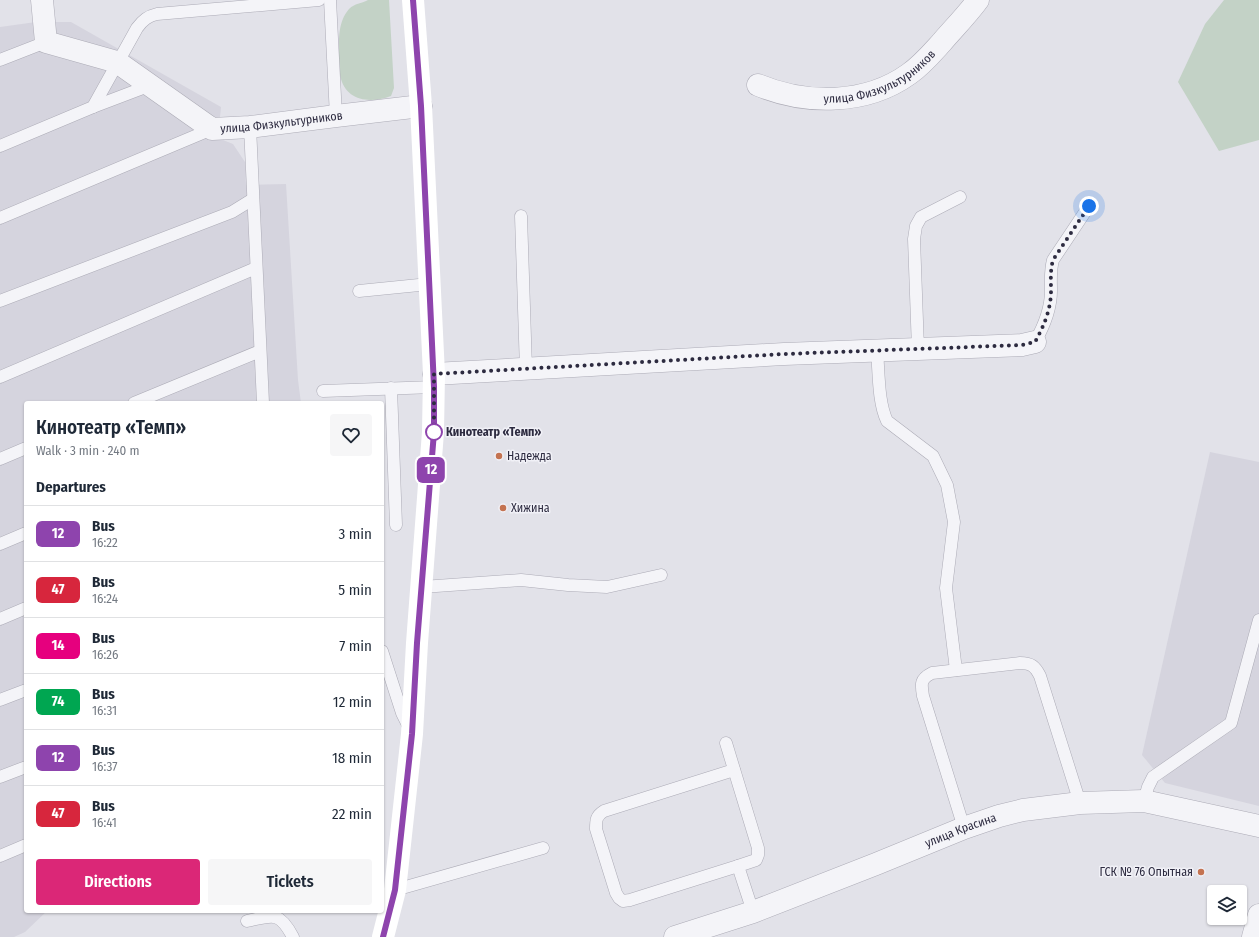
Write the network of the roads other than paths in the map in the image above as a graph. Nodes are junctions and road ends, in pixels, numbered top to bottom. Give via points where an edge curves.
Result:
1 (42, 0) edge
2 (319, 0) edge
3 (330, 0) edge
4 (413, 0) edge
5 (978, 0) edge
6 (46, 42) junction
7 (0, 60) edge
8 (117, 62) junction
9 (151, 85) junction
10 (758, 85) dead end
11 (421, 106) junction
12 (93, 107) junction
13 (336, 116) junction
14 (250, 128) junction
15 (212, 129) junction
16 (0, 146) edge
17 (960, 197) dead end
18 (253, 199) junction
19 (1089, 206) dead end
20 (521, 216) dead end
21 (0, 218) edge
22 (256, 268) junction
23 (429, 284) junction
24 (359, 291) dead end
25 (0, 301) edge
26 (1035, 342) joint
27 (260, 350) junction
28 (918, 350) junction
29 (877, 351) junction
30 (526, 369) junction
31 (0, 377) edge
32 (434, 380) junction
33 (391, 388) junction
34 (323, 391) dead end
35 (139, 401) edge
36 (263, 401) edge
37 (24, 449) edge
38 (0, 459) edge
39 (396, 525) dead end
40 (24, 534) edge
41 (0, 544) edge
42 (662, 575) dead end
43 (422, 587) junction
44 (24, 609) edge
45 (0, 619) edge
46 (1259, 620) edge
47 (384, 657) edge
48 (956, 670) junction
49 (24, 691) edge
50 (0, 700) edge
51 (412, 734) junction
52 (726, 743) dead end
53 (24, 768) edge
54 (734, 770) junction
55 (0, 778) edge
56 (1144, 801) junction
57 (1080, 803) junction
58 (1259, 826) edge
59 (964, 828) junction
60 (24, 846) edge
61 (543, 848) dead end
62 (0, 856) edge
63 (738, 866) junction
64 (395, 890) junction
65 (753, 912) junction
66 (1259, 915) edge
67 (247, 921) dead end
68 (293, 937) edge
69 (383, 937) edge
70 (675, 937) edge
71 (1253, 937) edge

1 - 6 street
2 - 8 lane via 151,15 137,28
3 - 13 lane
4 - 11 street
5 - 10 street, улица Физкультурников via 910,74 879,89 836,99 811,99 788,95
6 - 7 lane
6 - 8 street, улица Физкультурников
8 - 9 street, улица Физкультурников
8 - 12 lane
9 - 12 lane
9 - 15 street, улица Физкультурников
11 - 13 street, улица Физкультурников
11 - 23 street
12 - 16 lane
13 - 14 street, улица Физкультурников
14 - 15 street, улица Физкультурников
14 - 18 lane
15 - 21 lane
17 - 28 lane via 921,217 916,226 914,239
18 - 22 lane
18 - 25 lane via 232,212
19 - 26 lane via 1053,260 1050,268 1050,306
20 - 30 lane
22 - 27 lane
22 - 31 lane
23 - 24 lane
23 - 32 street
26 - 28 street via 1022,345
27 - 35 lane
27 - 36 lane
28 - 29 street
29 - 30 street
29 - 48 lane via 882,403 887,421 933,456 947,485 954,522 946,588
30 - 32 street
32 - 33 lane
32 - 43 street via 434,432
33 - 34 lane
33 - 39 lane
37 - 38 lane
40 - 41 lane
42 - 43 lane via 607,587 521,580
43 - 51 street
44 - 45 lane
46 - 56 lane via 1231,723 1153,777
47 - 51 lane via 402,713
48 - 57 lane via 1020,662 1035,667
48 - 59 lane via 932,673 926,676 921,684
49 - 50 lane
51 - 64 street
52 - 54 lane
53 - 55 lane
54 - 63 lane via 758,848 756,860
54 - 63 lane via 604,810 596,820 596,829 616,893 624,901
56 - 57 street, улица Красина
56 - 58 street, улица Красина
57 - 59 street, улица Красина via 1023,810
59 - 65 street, улица Красина
60 - 62 lane
61 - 64 lane
63 - 65 lane
64 - 69 street
65 - 70 street, улица Красина
66 - 71 street
67 - 68 lane via 276,917 286,924

